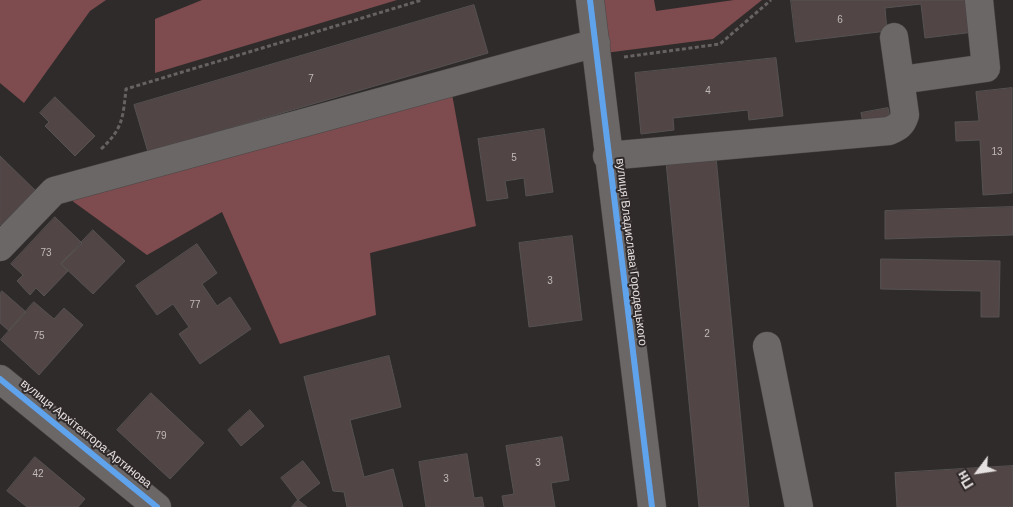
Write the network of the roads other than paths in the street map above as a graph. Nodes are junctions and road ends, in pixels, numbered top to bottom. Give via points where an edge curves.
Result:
1 (590, 0) edge
2 (979, 0) edge
3 (894, 38) dead end
4 (597, 52) junction
5 (901, 80) junction
6 (607, 156) junction
7 (0, 246) edge
8 (767, 346) dead end
9 (0, 379) edge
10 (157, 507) edge
11 (652, 507) edge
12 (799, 507) edge

1 - 4 street, вулиця Владислава Городецького
2 - 5 street via 986,68
3 - 5 street
4 - 6 street, вулиця Владислава Городецького
4 - 7 street via 54,191
5 - 6 street via 905,115 902,123 889,131
6 - 11 street, вулиця Владислава Городецького
8 - 12 street
9 - 10 street, вулиця Архітектора Артинова

